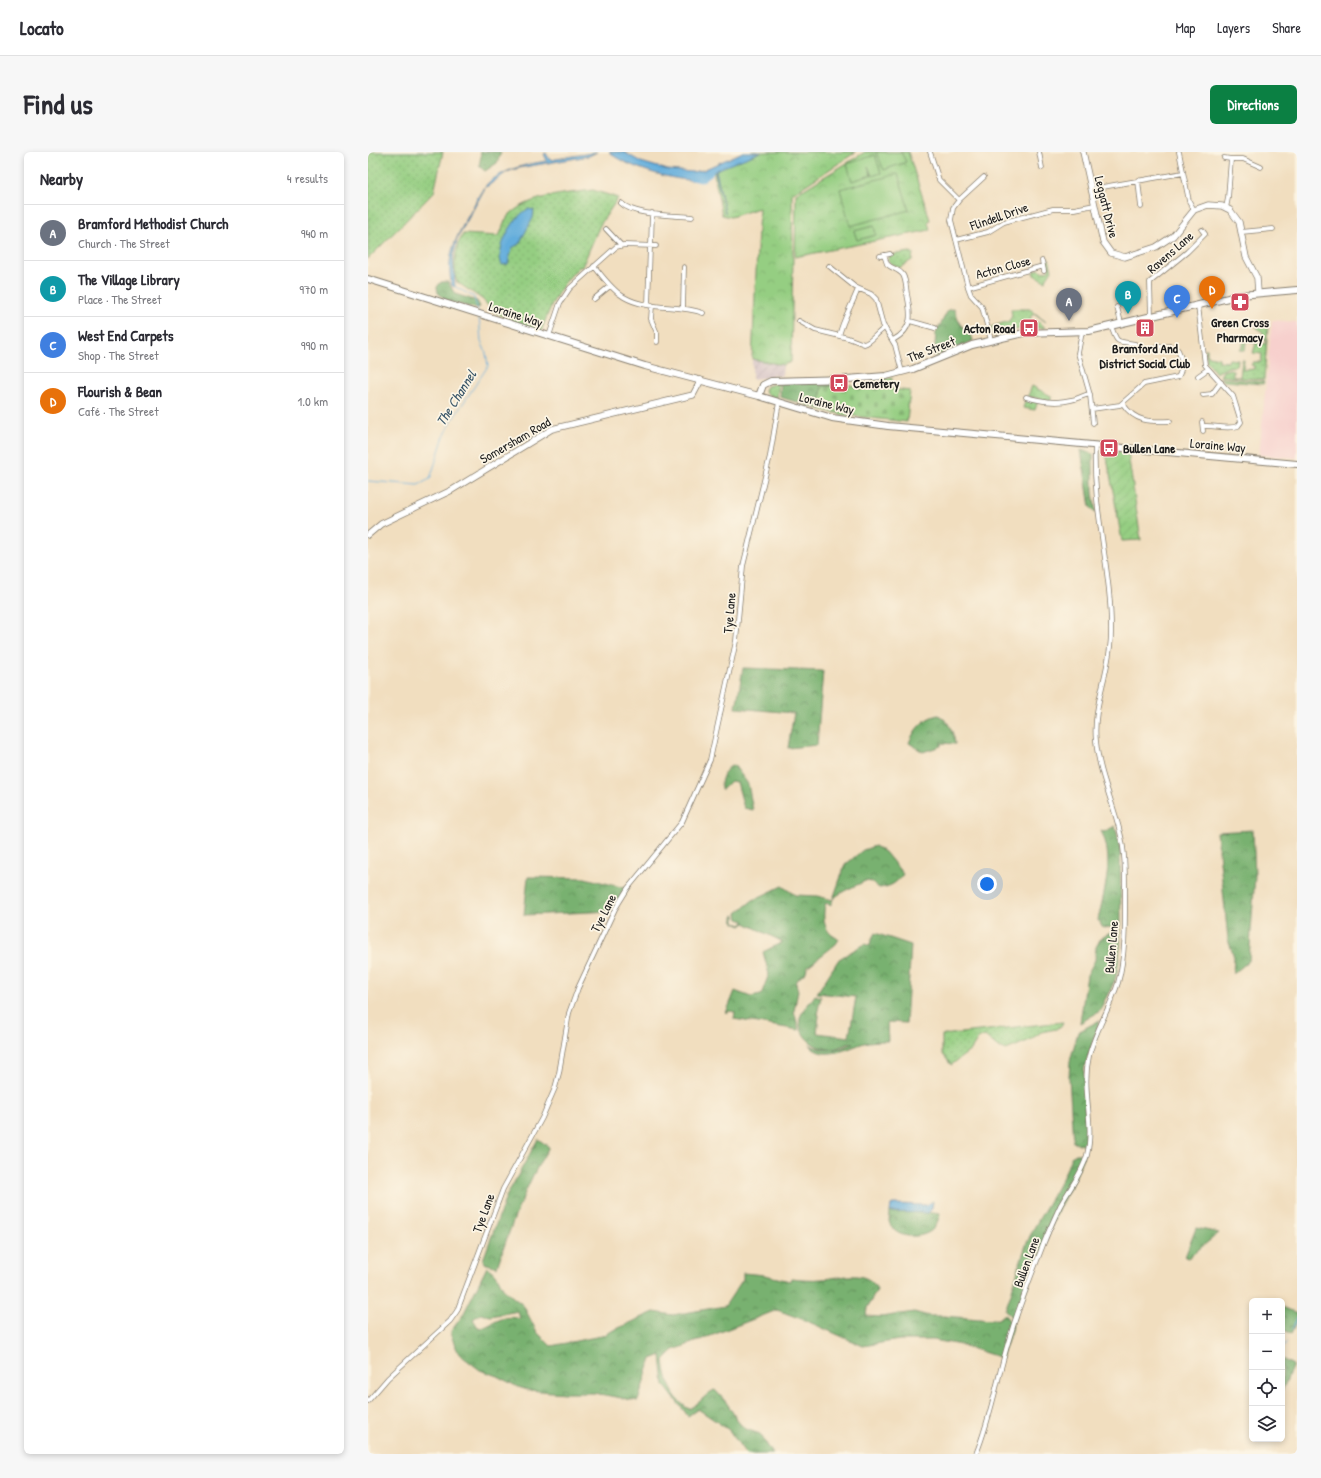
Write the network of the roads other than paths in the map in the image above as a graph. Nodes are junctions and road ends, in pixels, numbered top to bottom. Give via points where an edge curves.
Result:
1 (930, 152) edge
2 (1039, 152) edge
3 (1083, 152) edge
4 (1179, 152) edge
5 (1224, 158) dead end
6 (1231, 159) junction
7 (1261, 167) dead end
8 (1042, 168) dead end
9 (1183, 174) junction
10 (984, 177) dead end
11 (1138, 180) junction
12 (1091, 189) junction
13 (959, 200) junction
14 (621, 203) dead end
15 (1095, 205) junction
16 (1142, 207) dead end
17 (1226, 208) junction
18 (635, 210) junction
19 (1194, 210) junction
20 (652, 214) junction
21 (633, 216) dead end
22 (692, 217) dead end
23 (606, 229) dead end
24 (1273, 229) dead end
25 (1202, 230) dead end
26 (1241, 232) junction
27 (956, 240) junction
28 (620, 245) junction
29 (650, 246) junction
30 (656, 246) dead end
31 (890, 254) dead end
32 (594, 266) junction
33 (829, 266) dead end
34 (1043, 266) dead end
35 (684, 267) dead end
36 (368, 279) edge
37 (610, 286) junction
38 (968, 287) junction
39 (858, 289) junction
40 (1297, 290) edge
41 (1258, 292) junction
42 (594, 299) dead end
43 (650, 305) junction
44 (1198, 305) junction
45 (683, 307) junction
46 (1117, 308) dead end
47 (703, 313) dead end
48 (1151, 316) junction
49 (798, 321) dead end
50 (910, 321) junction
51 (1121, 323) junction
52 (1111, 326) junction
53 (885, 328) junction
54 (935, 328) dead end
55 (1082, 332) junction
56 (549, 336) junction
57 (839, 336) junction
58 (893, 340) junction
59 (992, 340) junction
60 (657, 342) dead end
61 (1125, 344) junction
62 (1157, 347) dead end
63 (1126, 350) dead end
64 (1138, 351) dead end
65 (1208, 369) junction
66 (902, 372) junction
67 (1198, 376) dead end
68 (701, 380) junction
69 (1221, 382) junction
70 (1090, 394) junction
71 (1202, 395) dead end
72 (759, 396) junction
73 (1026, 397) dead end
74 (778, 402) junction
75 (1123, 404) junction
76 (1092, 409) junction
77 (1170, 421) dead end
78 (1094, 423) dead end
79 (1203, 427) dead end
80 (1095, 446) junction
81 (1297, 464) edge
82 (368, 535) edge
83 (368, 1401) edge
84 (976, 1454) edge

1 - 13 street via 939,180
2 - 8 street
3 - 12 street, Leggatt Drive
4 - 9 street
5 - 6 street
6 - 7 street via 1244,159
6 - 17 street
9 - 11 street
9 - 19 street via 1189,202
10 - 13 street
11 - 12 street
11 - 16 street
12 - 15 street, Leggatt Drive
13 - 27 street via 953,208 951,218
14 - 18 street
15 - 19 street, Leggatt Drive via 1106,248 1111,253 1125,257 1165,242
15 - 27 street, Flindell Drive via 1053,209 1004,222 988,232
17 - 19 street via 1212,205
17 - 26 street via 1237,218
18 - 20 street
18 - 21 street
20 - 22 street
20 - 29 street
23 - 28 street
24 - 26 street
25 - 48 street, Ravens Lane via 1205,234 1188,252 1150,282
26 - 41 street via 1246,257 1257,278
27 - 38 street
28 - 29 street
28 - 32 street
29 - 30 street
29 - 43 street
31 - 50 street via 882,256 887,264 899,271 903,277 911,314
32 - 37 street
32 - 56 street via 565,294
33 - 39 street
34 - 38 street, Acton Close
35 - 45 street
36 - 56 main road, Loraine Way
37 - 42 street
37 - 43 street via 625,298
38 - 59 street via 971,295 982,306
39 - 53 street via 876,299
39 - 57 street via 842,323
40 - 41 main road, The Street
41 - 44 main road, The Street
43 - 45 street
43 - 60 street
44 - 48 main road, The Street
44 - 65 street via 1203,357
45 - 47 street
46 - 51 street
48 - 51 main road, The Street
49 - 57 street via 815,330
50 - 54 street
50 - 58 street via 905,331
51 - 52 main road, The Street
52 - 55 main road, The Street
52 - 61 street via 1116,338
53 - 57 street via 865,344
53 - 58 street
55 - 59 main road, The Street via 1027,332
55 - 70 street via 1078,353
56 - 68 main road, Loraine Way via 645,366
58 - 66 street
59 - 66 main road, The Street
61 - 63 street
61 - 64 street via 1134,344
62 - 75 street via 1170,346 1178,350 1182,369 1180,376 1144,384
65 - 67 street
65 - 69 street
66 - 72 main road, The Street via 847,379 775,381 763,385
68 - 72 main road, Loraine Way
68 - 82 street, Somersham Road via 693,395 552,429 452,490 381,524
69 - 71 street via 1212,394
69 - 79 street via 1233,396 1240,424 1231,428
70 - 73 street via 1057,402
70 - 76 street
72 - 74 main road, Loraine Way
74 - 80 main road, Loraine Way via 832,418 888,426
74 - 83 street, Tye Lane via 770,456 743,566 736,641 710,760 682,822 628,888 615,909 578,988 569,1013 555,1088 542,1118 503,1189 457,1311 450,1321 388,1378
75 - 76 street
75 - 77 street via 1141,420
76 - 78 street
80 - 81 main road, Loraine Way
80 - 84 street, Bullen Lane via 1096,498 1110,589 1111,630 1109,663 1095,719 1095,733 1100,767 1124,851 1121,968 1088,1062 1086,1088 1090,1136 1086,1156 1082,1169 1048,1232 1015,1322 991,1412

